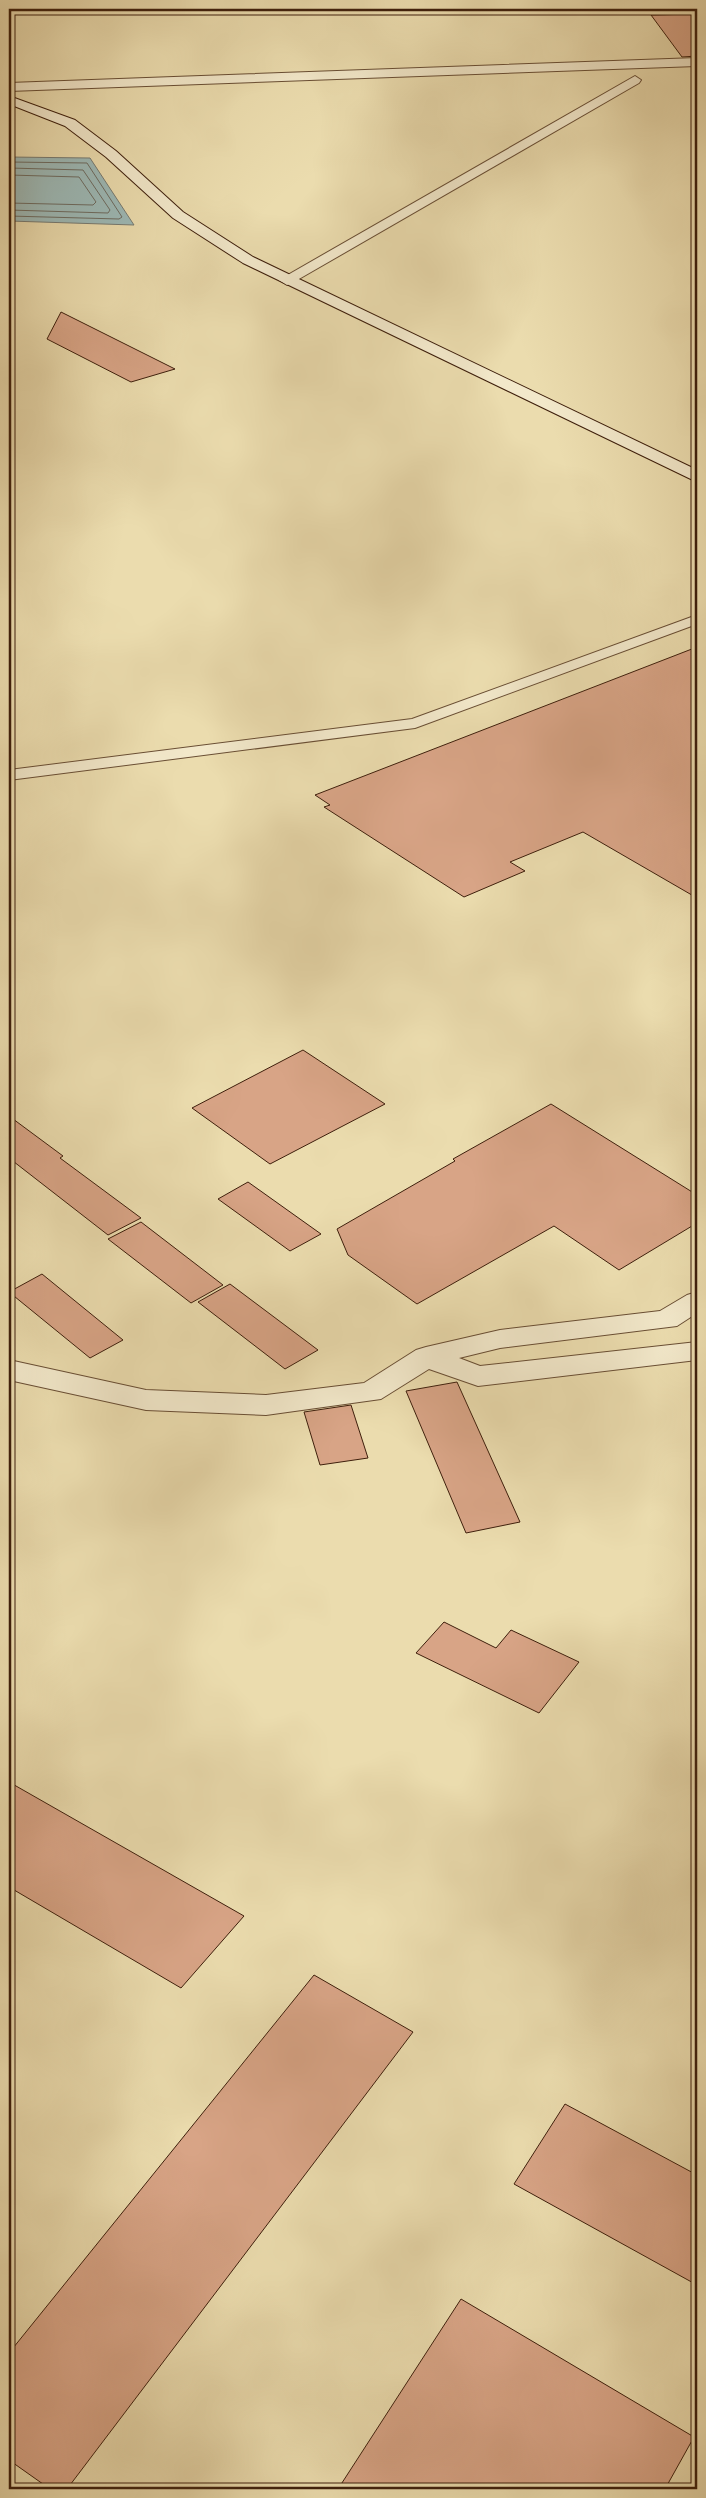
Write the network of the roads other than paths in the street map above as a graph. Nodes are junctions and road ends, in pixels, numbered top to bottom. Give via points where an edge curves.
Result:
1 (697, 62) edge
2 (635, 80) dead end
3 (9, 86) edge
4 (9, 100) edge
5 (287, 280) junction
6 (697, 477) edge
7 (697, 619) edge
8 (9, 775) edge
9 (697, 1301) edge
10 (697, 1351) edge
11 (426, 1356) junction
12 (9, 1370) edge

1 - 3 street
2 - 5 street
4 - 5 street via 70,123 178,215 216,242
5 - 6 street
7 - 8 lane via 415,722
9 - 11 street via 667,1319 500,1339
10 - 11 street via 478,1376
11 - 12 street via 370,1392 266,1405 146,1400

